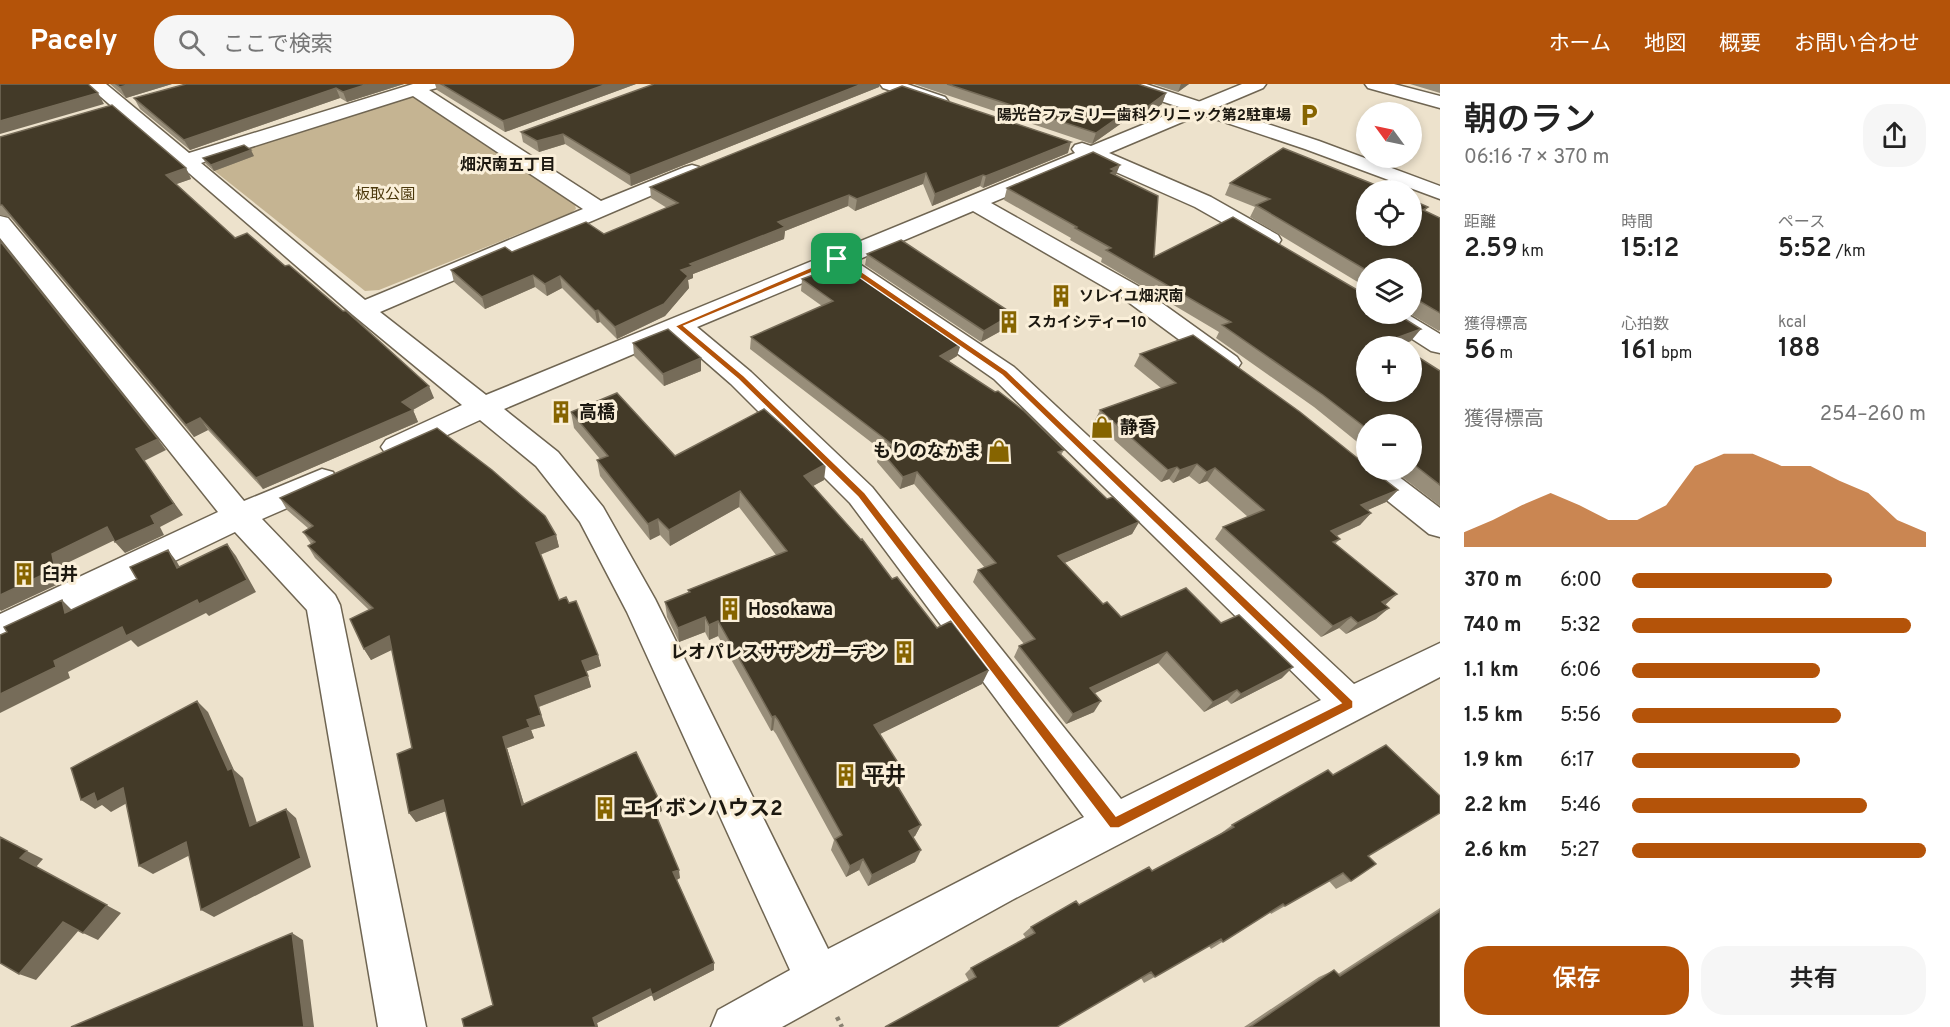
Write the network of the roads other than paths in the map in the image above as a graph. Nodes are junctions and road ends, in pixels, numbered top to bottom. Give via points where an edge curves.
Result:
1 (95, 84) edge
2 (1128, 84) edge
3 (1163, 84) edge
4 (1257, 84) edge
5 (1374, 84) edge
6 (423, 87) edge
7 (888, 89) edge
8 (144, 100) edge
9 (1440, 102) edge
10 (1209, 104) junction
11 (953, 106) edge
12 (121, 107) junction
13 (99, 114) edge
14 (518, 135) dead end
15 (1062, 142) edge
16 (497, 143) junction
17 (1356, 149) edge
18 (1094, 153) junction
19 (186, 161) junction
20 (716, 161) edge
21 (1410, 168) edge
22 (1440, 179) edge
23 (1440, 194) edge
24 (973, 202) junction
25 (598, 209) junction
26 (0, 223) edge
27 (1291, 253) edge
28 (837, 259) junction
29 (362, 310) junction
30 (1406, 324) edge
31 (679, 326) junction
32 (1440, 345) edge
33 (1245, 375) edge
34 (483, 407) junction
35 (376, 456) edge
36 (345, 470) edge
37 (1383, 480) edge
38 (239, 516) junction
39 (1440, 525) edge
40 (0, 630) edge
41 (1440, 659) edge
42 (1350, 704) junction
43 (1114, 823) junction
44 (818, 979) junction
45 (402, 1027) edge
46 (735, 1027) edge

1 - 12 street
2 - 10 street
3 - 10 street
4 - 10 street
5 - 9 street
6 - 16 street
6 - 19 street
7 - 11 street
8 - 12 street
10 - 17 street
10 - 18 street
10 - 23 street
12 - 13 street
12 - 19 street
14 - 16 street
15 - 18 street
16 - 25 street
18 - 24 street
18 - 27 street via 1203,202
19 - 29 street
20 - 25 street
21 - 22 street
24 - 28 street
24 - 33 street via 1129,291
25 - 29 street
26 - 38 street
28 - 31 street
28 - 42 street via 1005,373
29 - 34 street
30 - 32 street
31 - 34 street
31 - 43 street via 741,378 861,495
34 - 35 street
34 - 44 street via 547,459 591,515 643,609
36 - 38 street
37 - 39 street
38 - 40 street
38 - 45 street via 323,605
41 - 42 street
42 - 43 street
43 - 44 street
44 - 46 street

